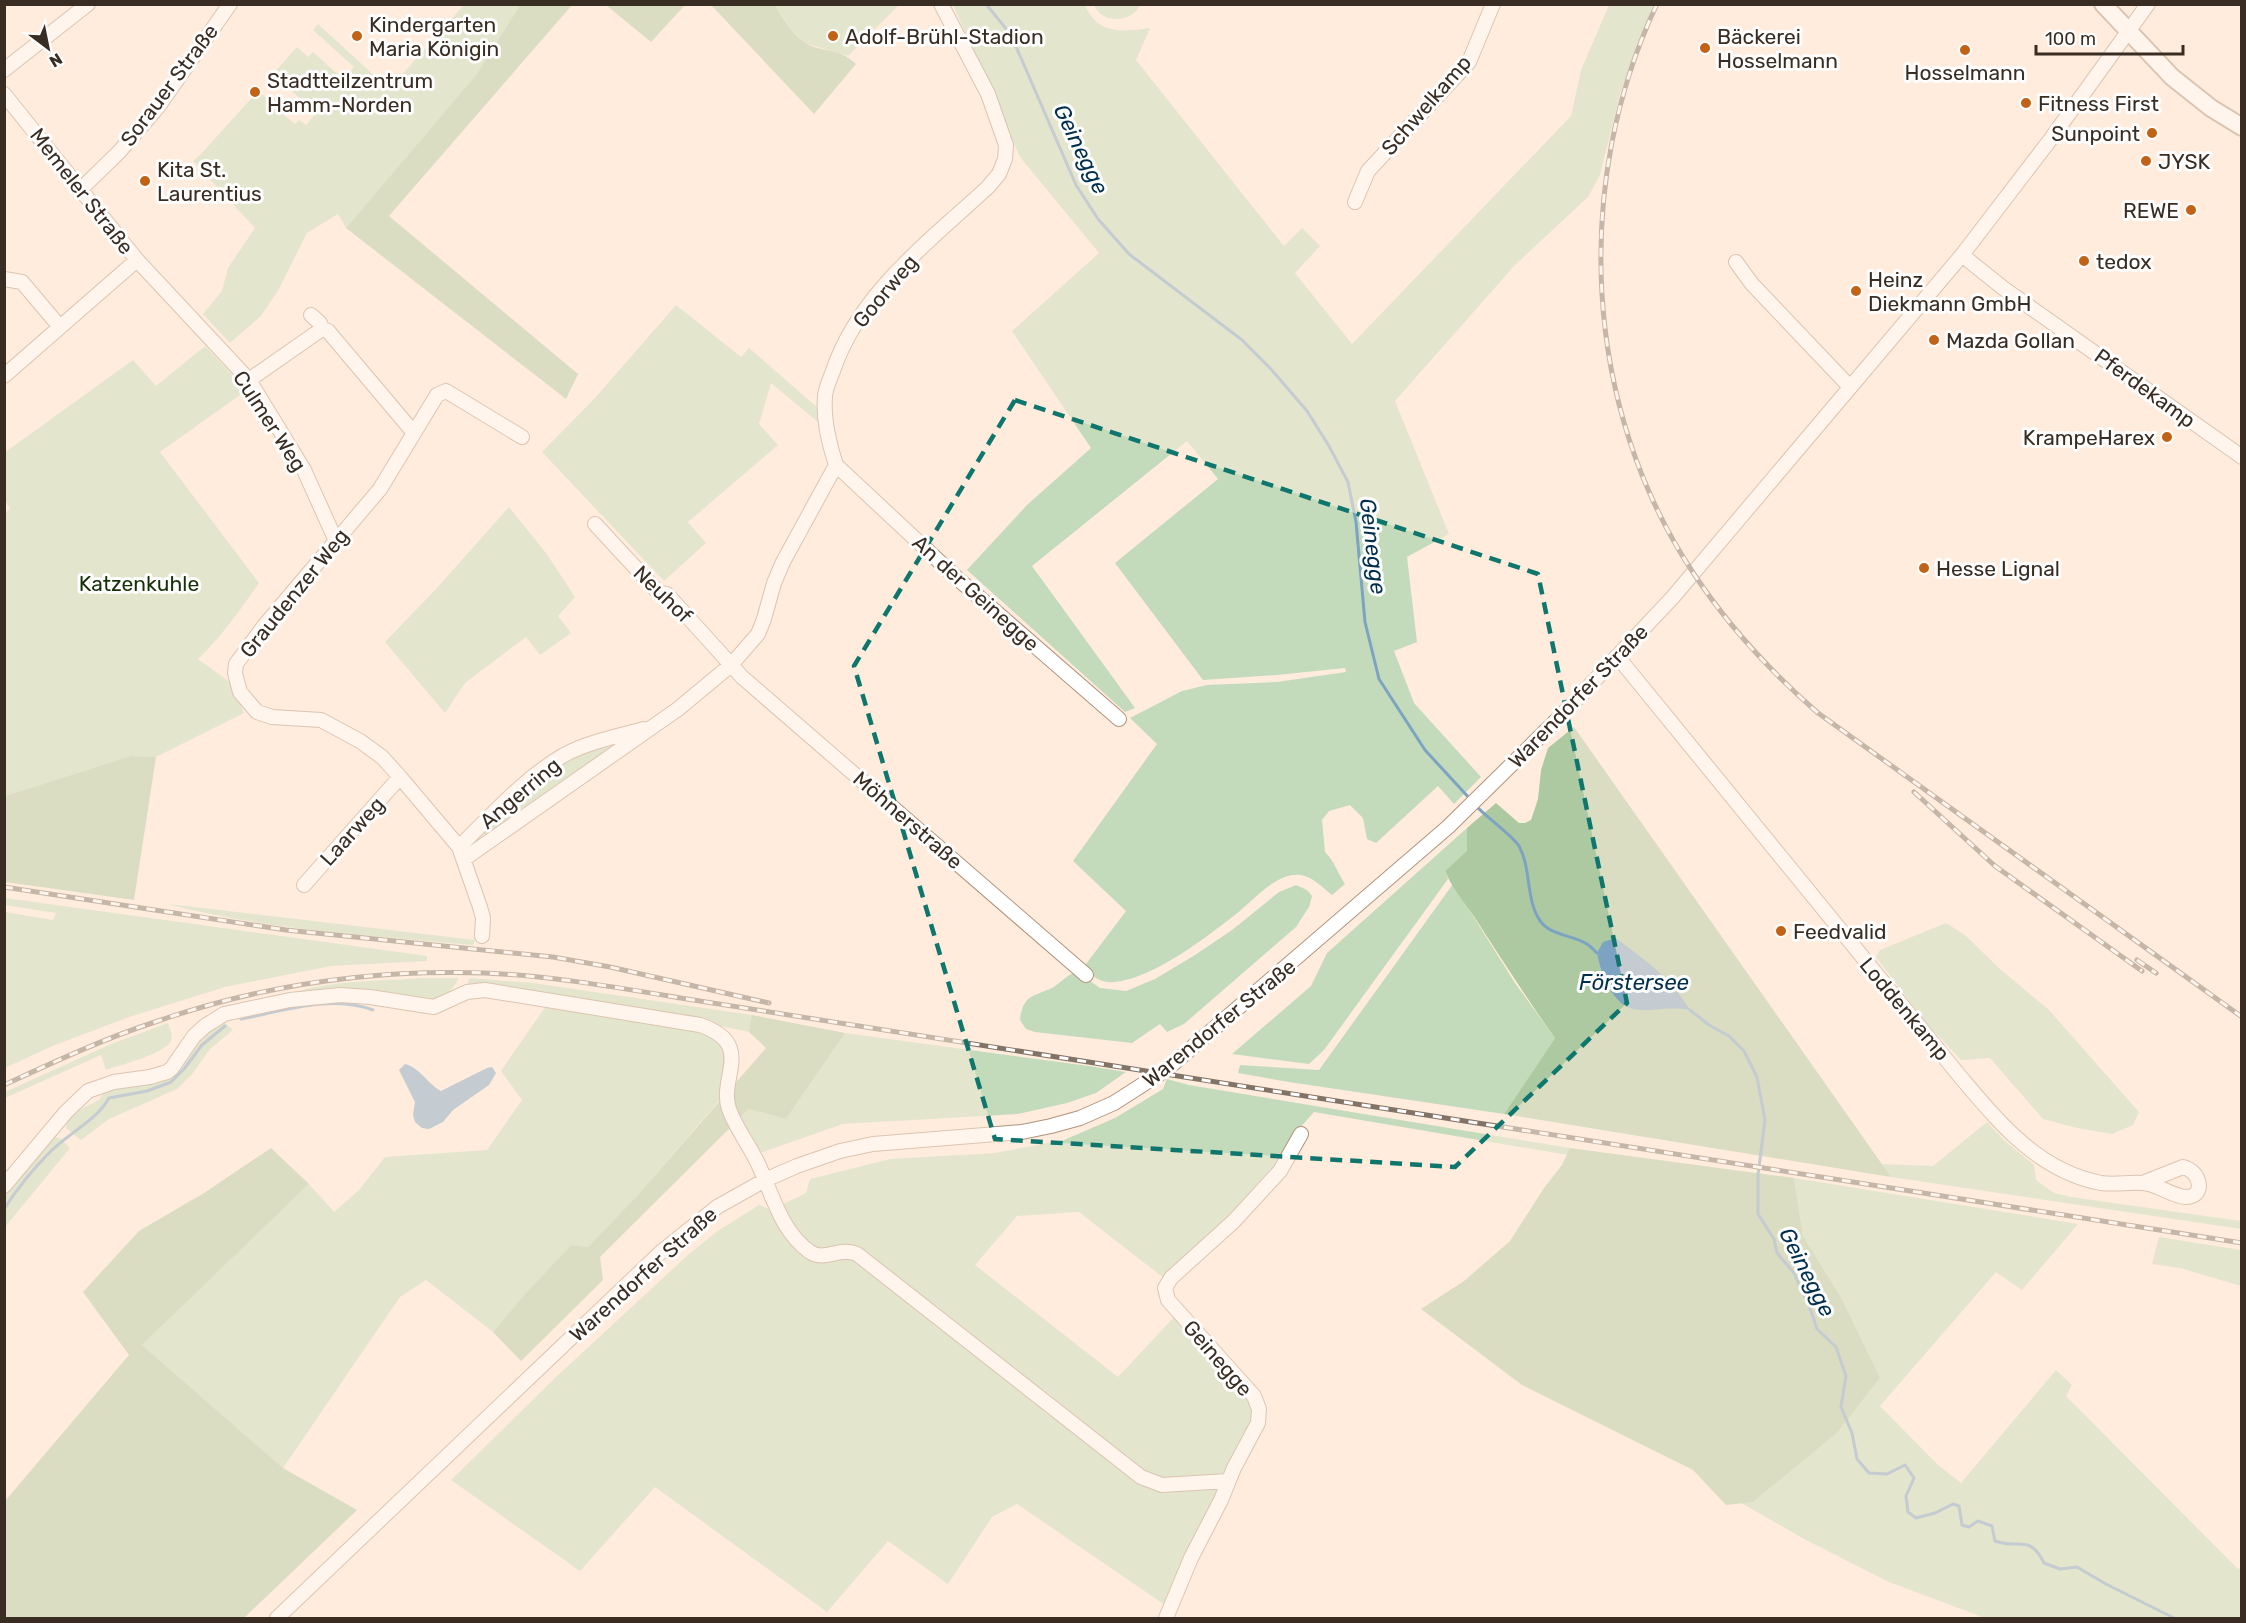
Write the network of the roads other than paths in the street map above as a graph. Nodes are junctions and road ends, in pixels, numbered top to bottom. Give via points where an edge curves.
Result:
1 (88, 4) edge
2 (230, 4) edge
3 (941, 4) edge
4 (1493, 4) edge
5 (2103, 4) edge
6 (2148, 4) edge
7 (2128, 30) junction
8 (4, 70) edge
9 (4, 94) edge
10 (2241, 127) edge
11 (81, 189) junction
12 (1355, 202) dead end
13 (1962, 255) junction
14 (137, 260) junction
15 (1736, 262) dead end
16 (4, 279) edge
17 (311, 315) dead end
18 (60, 327) junction
19 (322, 328) junction
20 (4, 376) edge
21 (249, 380) junction
22 (1849, 386) junction
23 (414, 432) junction
24 (522, 437) dead end
25 (2241, 457) edge
26 (836, 465) junction
27 (595, 524) dead end
28 (336, 541) junction
29 (1617, 656) junction
30 (731, 665) junction
31 (1119, 719) dead end
32 (655, 726) junction
33 (400, 777) junction
34 (461, 853) junction
35 (304, 885) dead end
36 (482, 936) dead end
37 (1086, 975) dead end
38 (1300, 1134) dead end
39 (765, 1180) junction
40 (2145, 1182) dead end
41 (4, 1186) edge
42 (1228, 1481) junction
43 (1206, 1483) junction
44 (1221, 1500) junction
45 (277, 1618) edge
46 (1166, 1618) edge

1 - 8 street
2 - 11 street, Sorauer Straße via 158,107
3 - 26 street, Goorweg via 988,94 1006,145 1005,159 988,187 882,288 861,313 839,352 825,396 828,440
4 - 12 street, Schwelkamp via 1469,62 1368,171
5 - 7 main road
6 - 7 street, Warendorfer Straße
7 - 10 main road via 2172,77
7 - 13 street, Warendorfer Straße
9 - 11 street, Memeler Straße
11 - 14 street, Memeler Straße
13 - 22 street, Warendorfer Straße
13 - 25 street, Pferdekamp
14 - 18 street
14 - 21 street, Culmer Weg
15 - 22 street
16 - 18 street via 22,282
17 - 19 street
18 - 20 street
19 - 21 street
19 - 23 street
21 - 28 street, Culmer Weg via 304,470
22 - 29 street, Warendorfer Straße via 1691,576
23 - 24 street, Graudenzer Weg via 437,395 446,391
23 - 28 street, Graudenzer Weg via 380,489
26 - 30 street via 783,562 758,634
26 - 31 street, An der Geinegge via 958,579
27 - 30 street, Neuhof via 658,592 667,594
28 - 33 street, Graudenzer Weg via 236,664 236,682 257,712 272,717 321,720 360,741
29 - 39 street, Warendorfer Straße via 1448,827 1167,1069 1114,1103 1080,1118 1022,1132 851,1148
29 - 40 street, Loddenkamp via 1958,1074 2024,1146 2083,1178 2103,1183
30 - 32 street, Angerring
30 - 37 street, Möhnerstraße
32 - 34 street, Angerring
32 - 34 street, Angerring via 566,754 510,795
33 - 34 street, Graudenzer Weg
33 - 35 street, Laarweg
34 - 36 street via 483,918
38 - 42 street, Geinegge via 1280,1171 1165,1288 1168,1300 1254,1396 1259,1409 1258,1423
39 - 41 street via 729,1109 730,1050 710,1028 498,991 467,992 435,1007 363,996 323,996 224,1014 194,1036 167,1072 88,1091
39 - 43 street via 785,1224 811,1253 858,1254 1141,1477 1162,1485
39 - 45 street, Warendorfer Straße via 717,1207 660,1253
42 - 43 street
42 - 44 street, Geinegge
43 - 44 street
44 - 46 street, Geinegge

